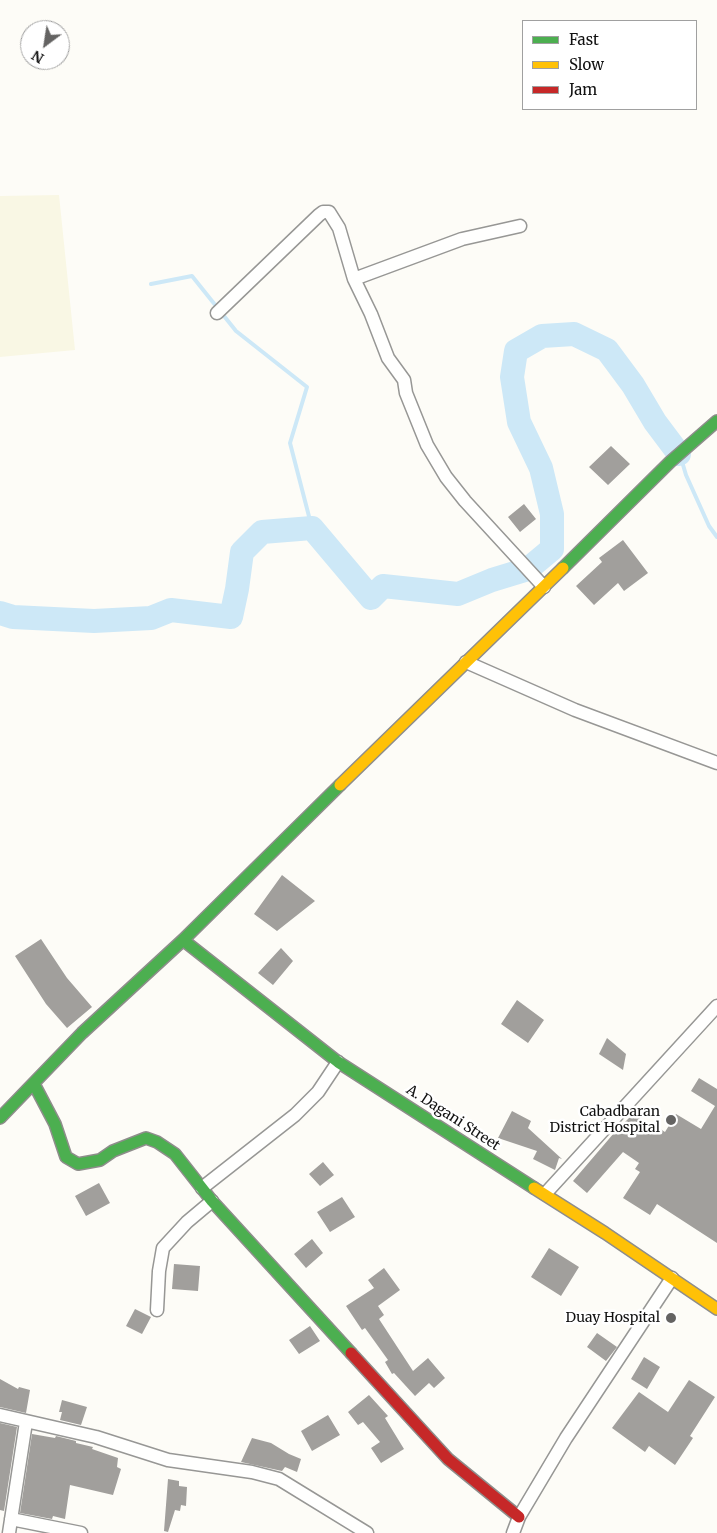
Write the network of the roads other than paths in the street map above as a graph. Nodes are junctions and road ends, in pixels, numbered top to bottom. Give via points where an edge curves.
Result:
1 (520, 226) dead end
2 (354, 279) junction
3 (222, 308) dead end
4 (717, 421) edge
5 (541, 584) junction
6 (466, 662) junction
7 (717, 763) edge
8 (183, 940) junction
9 (717, 1006) edge
10 (338, 1062) junction
11 (34, 1084) junction
12 (0, 1118) edge
13 (202, 1188) junction
14 (545, 1194) junction
15 (212, 1201) junction
16 (672, 1278) junction
17 (717, 1309) edge
18 (157, 1310) dead end
19 (0, 1415) edge
20 (26, 1422) junction
21 (519, 1517) junction
22 (11, 1519) junction
23 (9, 1533) edge
24 (81, 1533) edge
25 (367, 1533) edge
26 (514, 1533) edge

1 - 2 street via 462,239
2 - 3 street via 339,228 327,211
2 - 5 street via 388,358 404,380 427,445 446,477
4 - 5 street
5 - 6 street
6 - 7 street via 575,710
6 - 8 street
8 - 10 street, A. Dagani Street
8 - 11 street via 82,1033
9 - 14 street
10 - 13 street via 318,1092 295,1115
10 - 14 street, A. Dagani Street
11 - 12 street
11 - 13 street via 55,1124 66,1157 78,1164 100,1160 113,1151 146,1138 175,1154
13 - 15 street
14 - 16 street, A. Dagani Street
15 - 18 street via 163,1248
15 - 21 street via 448,1459
16 - 17 street, A. Dagani Street
16 - 21 street via 566,1438
19 - 20 street
20 - 22 street
20 - 25 street via 96,1437 168,1460 279,1479
21 - 26 street
22 - 23 street
22 - 24 street

